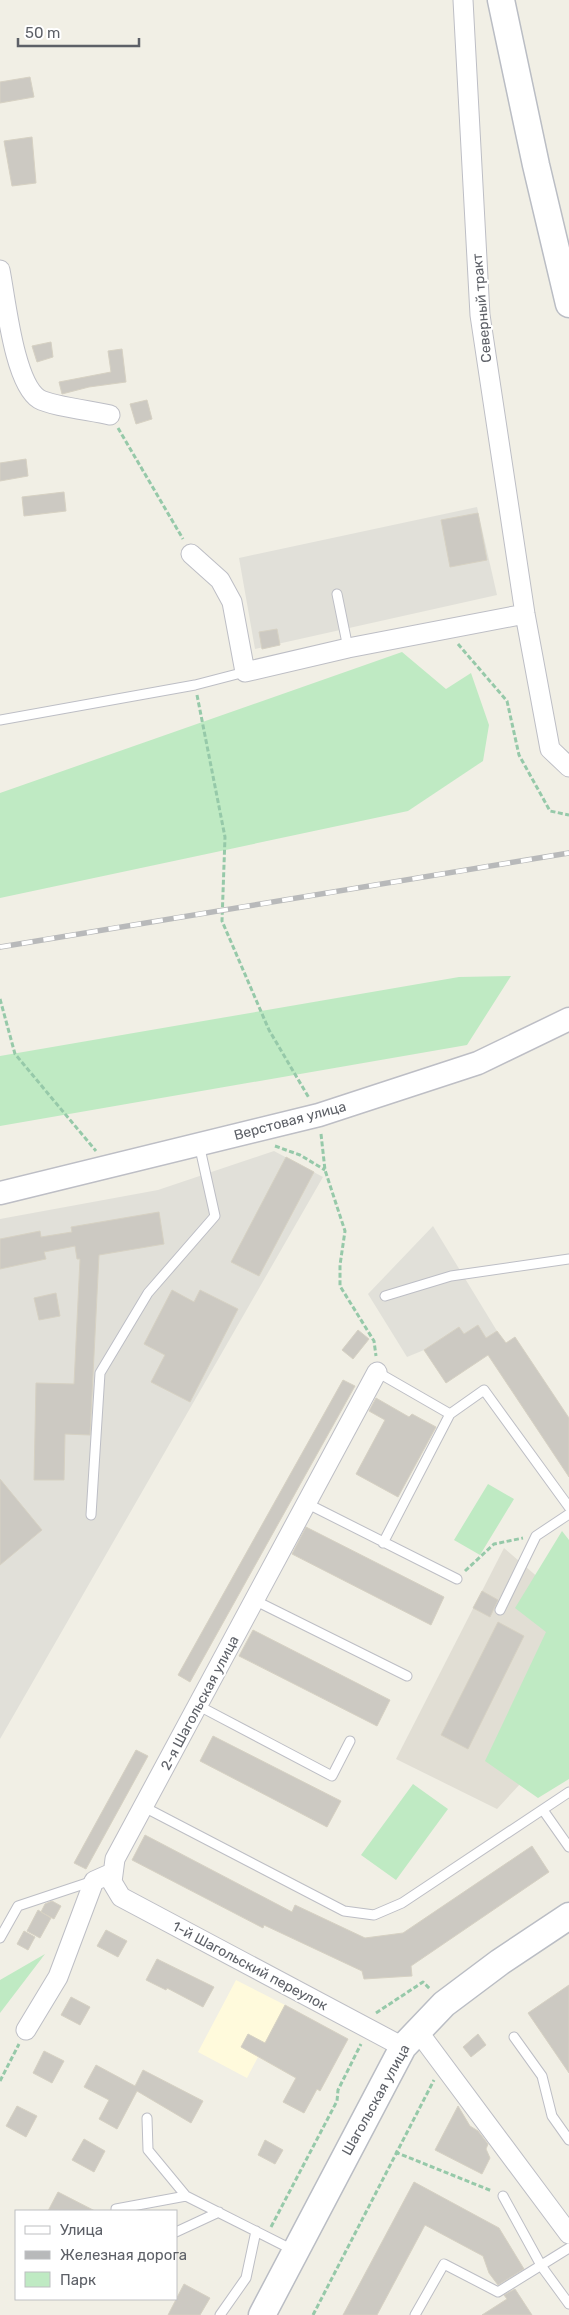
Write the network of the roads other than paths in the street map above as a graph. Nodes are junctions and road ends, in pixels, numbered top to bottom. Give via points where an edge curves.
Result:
1 (463, 0) edge
2 (501, 0) edge
3 (0, 270) edge
4 (569, 304) edge
5 (110, 415) road end
6 (191, 554) road end
7 (337, 594) dead end
8 (525, 614) junction
9 (348, 648) junction
10 (245, 672) junction
11 (0, 720) edge
12 (569, 768) edge
13 (569, 1019) edge
14 (198, 1144) junction
15 (0, 1193) edge
16 (569, 1259) edge
17 (385, 1296) dead end
18 (377, 1372) joint
19 (450, 1414) junction
20 (306, 1504) junction
21 (569, 1507) edge
22 (569, 1514) edge
23 (92, 1515) dead end
24 (383, 1543) junction
25 (457, 1579) road end
26 (254, 1600) junction
27 (500, 1610) dead end
28 (407, 1676) dead end
29 (199, 1706) junction
30 (350, 1741) dead end
31 (569, 1792) edge
32 (144, 1807) junction
33 (543, 1810) junction
34 (569, 1847) edge
35 (112, 1873) junction
36 (94, 1881) junction
37 (569, 1916) edge
38 (0, 1938) edge
39 (26, 2030) road end
40 (514, 2037) dead end
41 (410, 2038) junction
42 (147, 2118) dead end
43 (569, 2140) edge
44 (186, 2196) junction
45 (503, 2196) road end
46 (116, 2210) edge
47 (219, 2212) junction
48 (178, 2231) edge
49 (256, 2231) junction
50 (569, 2234) edge
51 (569, 2248) edge
52 (295, 2251) junction
53 (542, 2267) junction
54 (569, 2304) edge
55 (220, 2315) edge
56 (262, 2315) edge
57 (415, 2315) edge

1 - 8 street, Северный тракт via 480,315
2 - 4 main road
3 - 5 street via 18,365 28,389 41,400
6 - 10 street via 220,580 232,602
7 - 9 lane
8 - 9 street
8 - 12 street, Северный тракт via 550,749
9 - 10 street
10 - 11 lane via 195,685
13 - 14 street, Верстовая улица via 478,1064 319,1114
14 - 15 street, Верстовая улица
14 - 23 lane via 215,1216 148,1293 100,1373
16 - 17 lane via 451,1276
18 - 19 lane
18 - 20 street, 2-я Шагольская улица
19 - 21 lane via 484,1390
19 - 24 lane
20 - 24 lane
20 - 26 street, 2-я Шагольская улица
22 - 27 lane via 536,1536
24 - 25 lane
26 - 28 lane
26 - 29 street, 2-я Шагольская улица
29 - 30 lane via 332,1776
29 - 32 street, 2-я Шагольская улица
31 - 33 lane
32 - 33 lane via 344,1911 374,1915 402,1903
32 - 35 street, 2-я Шагольская улица via 115,1859
33 - 34 lane
35 - 36 street
35 - 41 street, 1-й Шагольский переулок via 112,1882 121,1897 360,2024
36 - 38 lane via 18,1906
36 - 39 street via 58,1977
37 - 41 main road, Шагольская улица via 444,2004
40 - 43 lane via 542,2076 552,2116
41 - 50 street via 444,2062
41 - 52 main road, Шагольская улица
42 - 44 lane via 148,2150
44 - 46 lane
44 - 47 lane
45 - 53 lane
47 - 48 lane
47 - 49 lane
49 - 52 lane
49 - 55 lane via 246,2278
51 - 53 lane
52 - 56 main road, Шагольская улица
53 - 54 lane
53 - 57 lane via 498,2292 444,2264

